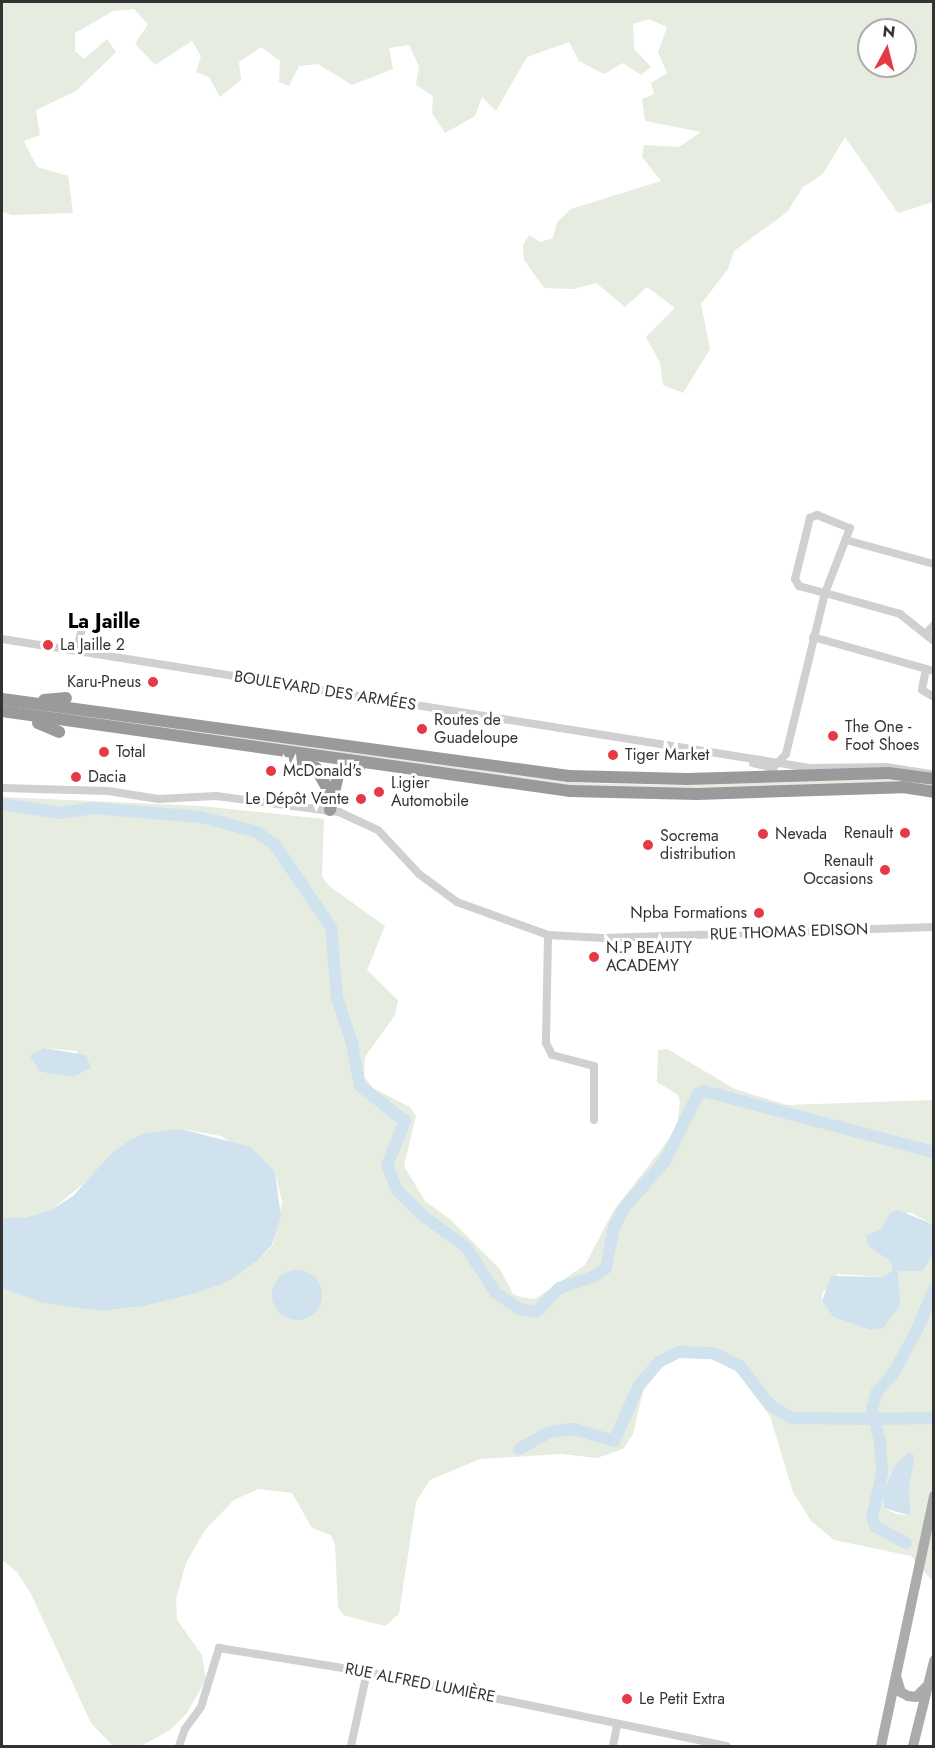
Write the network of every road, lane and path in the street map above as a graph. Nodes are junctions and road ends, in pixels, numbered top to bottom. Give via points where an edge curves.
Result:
1 (846, 540) junction
2 (933, 564) edge
3 (825, 593) junction
4 (82, 621) dead end
5 (933, 625) edge
6 (926, 633) junction
7 (813, 637) junction
8 (2, 639) edge
9 (933, 641) edge
10 (77, 651) junction
11 (930, 670) edge
12 (933, 697) edge
13 (66, 698) dead end
14 (3, 703) edge
15 (109, 705) dead end
16 (2, 717) edge
17 (201, 727) junction
18 (59, 732) dead end
19 (119, 738) dead end
20 (201, 740) junction
21 (227, 744) junction
22 (782, 762) junction
23 (933, 777) edge
24 (461, 778) junction
25 (2, 788) edge
26 (933, 792) edge
27 (332, 796) junction
28 (330, 810) junction
29 (933, 927) edge
30 (548, 935) junction
31 (594, 1120) dead end
32 (933, 1496) edge
33 (933, 1661) edge
34 (367, 1672) junction
35 (896, 1673) junction
36 (929, 1681) junction
37 (890, 1703) junction
38 (617, 1725) junction
39 (179, 1746) edge
40 (351, 1746) edge
41 (613, 1746) edge
42 (726, 1746) edge
43 (874, 1746) edge
44 (882, 1746) edge
45 (913, 1746) edge

1 - 2 street
1 - 3 street
1 - 3 street via 847,524 817,515 810,518 795,579 802,587
3 - 6 street via 900,614
3 - 7 street
4 - 10 street
5 - 6 street
6 - 9 street
7 - 11 street
7 - 22 street
8 - 10 street, BOULEVARD DES ARMÉES
10 - 22 street, BOULEVARD DES ARMÉES
11 - 12 street via 922,690
13 - 14 highway
14 - 17 highway
14 - 20 highway
15 - 17 highway via 116,710
16 - 18 highway via 47,724
17 - 23 highway via 579,777 687,779 888,773
19 - 20 highway
20 - 21 highway
21 - 24 highway
21 - 27 highway via 306,762 323,775
22 - 23 street, BOULEVARD DES ARMÉES via 810,768 886,766
24 - 26 highway via 630,794 856,787 903,787
24 - 27 highway via 349,767 338,775
25 - 28 street, RUE THOMAS EDISON via 108,791 158,799 216,796
27 - 28 highway
28 - 30 street, RUE THOMAS EDISON via 378,830 419,874 457,902
29 - 30 street, RUE THOMAS EDISON via 603,938
30 - 31 street via 546,1043 552,1055 594,1066
32 - 35 main road
33 - 36 main road
34 - 38 street, RUE ALFRED LUMIÈRE
34 - 39 street, RUE ALFRED LUMIÈRE via 219,1648 201,1707 185,1729
34 - 40 street
35 - 36 main road via 901,1692 910,1697 923,1692
35 - 37 main road
36 - 45 main road
37 - 43 main road
37 - 44 main road
38 - 41 street
38 - 42 street, RUE ALFRED LUMIÈRE

